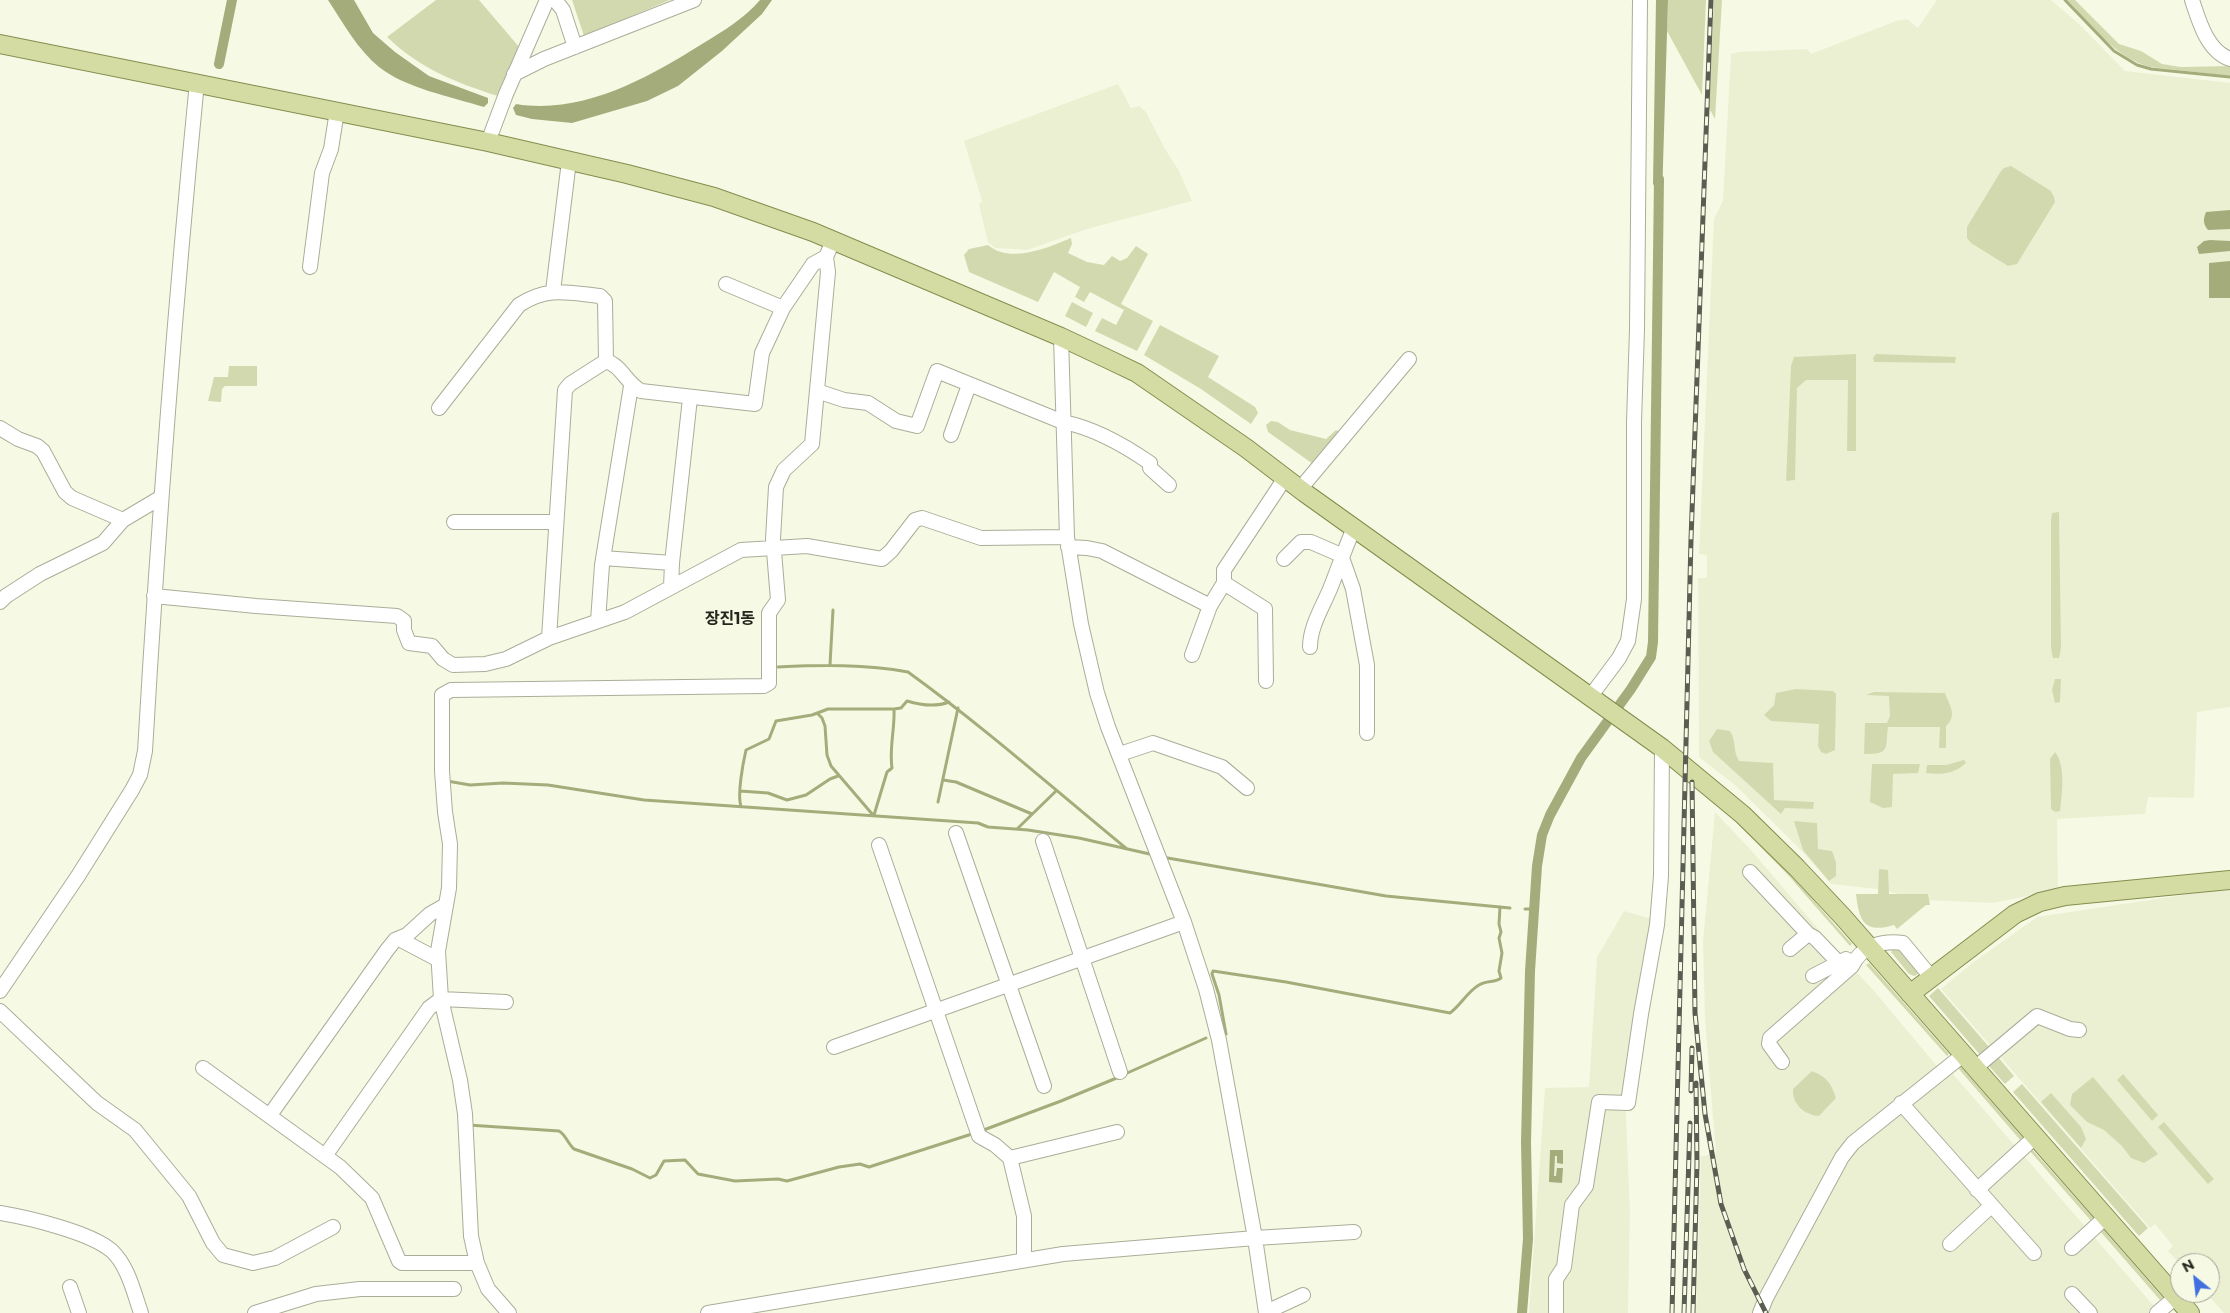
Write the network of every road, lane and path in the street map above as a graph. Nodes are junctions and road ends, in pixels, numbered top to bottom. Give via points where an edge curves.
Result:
1 (547, 0) edge
2 (555, 0) edge
3 (694, 0) edge
4 (1640, 0) edge
5 (2192, 0) edge
6 (0, 44) edge
7 (575, 47) junction
8 (2230, 59) edge
9 (514, 74) junction
10 (197, 82) junction
11 (338, 111) junction
12 (488, 142) junction
13 (568, 161) junction
14 (833, 241) junction
15 (826, 257) junction
16 (310, 267) dead end
17 (726, 284) dead end
18 (553, 291) junction
19 (783, 308) junction
20 (1061, 337) junction
21 (1408, 359) dead end
22 (606, 361) junction
23 (969, 385) junction
24 (631, 386) junction
25 (818, 391) junction
26 (690, 398) junction
27 (439, 408) dead end
28 (1063, 422) junction
29 (0, 428) edge
30 (951, 435) dead end
31 (1285, 478) junction
32 (1169, 485) dead end
33 (1300, 489) junction
34 (160, 498) junction
35 (123, 520) junction
36 (454, 522) dead end
37 (556, 522) junction
38 (1354, 528) junction
39 (1068, 542) junction
40 (774, 547) junction
41 (1341, 555) junction
42 (603, 558) junction
43 (1284, 559) dead end
44 (672, 563) junction
45 (1224, 583) junction
46 (672, 587) junction
47 (154, 596) junction
48 (0, 602) edge
49 (1210, 606) junction
50 (598, 621) junction
51 (549, 638) junction
52 (1310, 647) dead end
53 (1192, 655) dead end
54 (1266, 681) dead end
55 (1595, 701) junction
56 (1367, 733) dead end
57 (1662, 748) junction
58 (1120, 754) junction
59 (1247, 788) dead end
60 (956, 833) dead end
61 (1043, 841) dead end
62 (879, 845) dead end
63 (1750, 872) dead end
64 (2230, 880) edge
65 (444, 906) junction
66 (1184, 922) junction
67 (1808, 934) junction
68 (401, 940) junction
69 (1790, 949) dead end
70 (1863, 952) junction
71 (1083, 958) junction
72 (437, 959) junction
73 (1838, 962) junction
74 (1812, 976) dead end
75 (1931, 977) junction
76 (1009, 984) junction
77 (0, 991) edge
78 (1910, 994) junction
79 (441, 999) junction
80 (506, 1002) dead end
81 (936, 1010) junction
82 (0, 1011) edge
83 (2079, 1030) dead end
84 (834, 1047) dead end
85 (1963, 1055) junction
86 (1782, 1062) dead end
87 (202, 1068) dead end
88 (1975, 1068) junction
89 (1120, 1072) dead end
90 (1044, 1086) dead end
91 (1901, 1103) junction
92 (270, 1116) junction
93 (1117, 1132) dead end
94 (2035, 1137) junction
95 (325, 1156) junction
96 (1010, 1158) junction
97 (1977, 1190) junction
98 (1991, 1206) junction
99 (0, 1213) edge
100 (2106, 1217) junction
101 (333, 1227) dead end
102 (1354, 1232) dead end
103 (1255, 1238) junction
104 (1950, 1244) dead end
105 (2072, 1248) dead end
106 (2034, 1253) dead end
107 (1024, 1260) junction
108 (477, 1263) junction
109 (70, 1287) dead end
110 (454, 1289) dead end
111 (2170, 1290) edge
112 (2072, 1294) dead end
113 (1303, 1295) dead end
114 (2170, 1302) edge
115 (2181, 1303) edge
116 (78, 1313) edge
117 (142, 1313) edge
118 (255, 1313) edge
119 (509, 1313) edge
120 (708, 1313) edge
121 (1266, 1313) edge
122 (1556, 1313) edge
123 (1760, 1313) edge
124 (2090, 1313) edge
125 (2157, 1313) edge
126 (2190, 1313) edge

1 - 9 street
2 - 7 street via 563,10
3 - 7 street
4 - 55 street via 1634,599 1628,641
5 - 8 street via 2210,42 2216,51
6 - 10 main road
7 - 9 street
9 - 12 street
10 - 11 main road
10 - 34 street
11 - 12 main road
11 - 16 street via 331,150 322,173
12 - 13 main road
13 - 14 main road via 714,197
13 - 18 street
14 - 15 street
14 - 20 main road
15 - 19 street via 813,264
15 - 25 street via 828,272
17 - 19 street
18 - 22 street via 600,296 605,301
18 - 27 street via 534,295 519,305
19 - 26 street via 762,353 755,404
20 - 28 street
20 - 31 main road via 1138,373
21 - 33 street
22 - 24 street via 616,364
22 - 37 street via 570,384 566,390
23 - 25 street via 937,370 916,426 896,421 868,403 844,400
23 - 28 street
23 - 30 street
24 - 26 street via 641,391
24 - 42 street
25 - 40 street via 812,444 784,470 776,487
26 - 44 street
28 - 32 street via 1081,426 1128,448 1150,462 1150,468
28 - 39 street
29 - 35 street via 37,446 72,498
31 - 33 main road
31 - 45 street via 1224,570
33 - 38 main road
34 - 35 street
34 - 47 street
35 - 48 street via 102,543 40,574
36 - 37 street
37 - 51 street
38 - 41 street
38 - 55 main road
39 - 40 street via 981,538 922,518 915,520 882,559 807,546
39 - 49 street via 1102,551
39 - 58 street via 1087,654 1097,693
40 - 46 street via 741,550
40 - 65 street via 778,600 769,613 769,682 764,686 444,692 442,771 450,844 449,888
41 - 43 street via 1311,542 1301,542
41 - 52 street via 1310,634
41 - 56 street via 1353,589 1367,665
42 - 44 street
42 - 50 street
44 - 46 street
45 - 49 street
45 - 54 street via 1265,609
46 - 50 street via 625,612
47 - 51 street via 397,616 404,621 409,643 432,646 453,665 485,664
47 - 77 street via 140,774 78,876
49 - 53 street
50 - 51 street
55 - 57 main road
57 - 70 main road via 1764,835 1843,918
57 - 122 street via 1658,925 1628,1102 1599,1102 1586,1186 1572,1205 1564,1267 1556,1279
58 - 59 street via 1153,743 1222,767
58 - 66 street
60 - 76 street
61 - 71 street
62 - 81 street
63 - 67 street
64 - 75 main road via 2065,896 2040,902 2015,914
65 - 68 street
65 - 72 street
66 - 71 street
66 - 103 street via 1219,1040
67 - 69 street
67 - 73 street via 1816,938
68 - 72 street
68 - 92 street via 395,940 387,950
70 - 73 street
70 - 75 street via 1889,941 1903,943
70 - 78 main road
70 - 86 street via 1852,966 1770,1038 1769,1044
71 - 76 street
71 - 89 street
72 - 79 street
73 - 74 street
75 - 78 main road
76 - 81 street
76 - 90 street
78 - 85 main road
79 - 80 street
79 - 95 street via 428,1008
79 - 108 street via 465,1114 471,1236
81 - 84 street
81 - 96 street via 979,1136
82 - 101 street via 97,1103 135,1130 189,1196 213,1243 223,1255 253,1263 275,1258
83 - 88 street via 2037,1016
85 - 88 main road
85 - 91 street
87 - 92 street
88 - 94 main road
91 - 97 street
91 - 123 street via 1852,1143 1842,1157
92 - 95 street
93 - 96 street
94 - 97 street
94 - 100 main road
95 - 108 street via 372,1198 399,1261
96 - 107 street via 1024,1216
97 - 98 street
98 - 104 street
98 - 106 street
99 - 117 street via 52,1225 87,1238 112,1252 128,1276
100 - 105 street
100 - 111 main road
102 - 103 street
103 - 107 street
103 - 121 street
107 - 120 street
108 - 119 street via 488,1289
109 - 116 street
110 - 118 street via 360,1289 316,1294
112 - 124 street
113 - 121 street
114 - 125 street
115 - 126 main road

